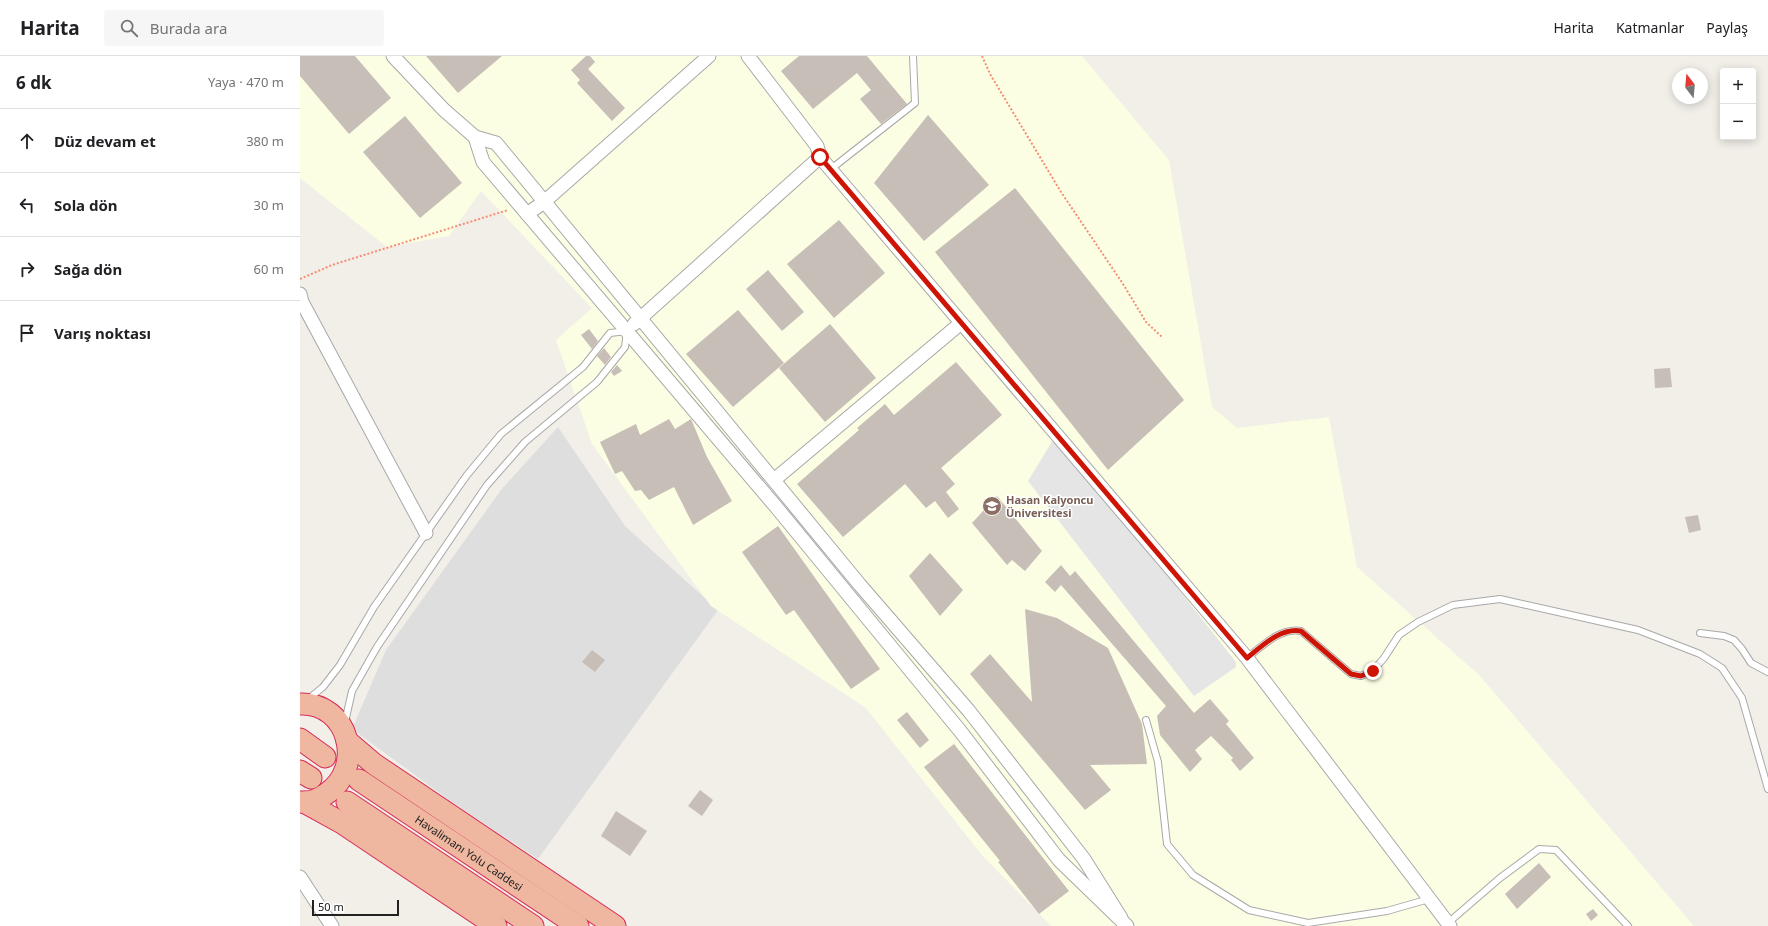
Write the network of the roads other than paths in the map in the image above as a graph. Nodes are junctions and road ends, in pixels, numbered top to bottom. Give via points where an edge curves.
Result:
1 (393, 56) edge
2 (709, 56) edge
3 (748, 56) edge
4 (913, 56) edge
5 (475, 137) junction
6 (820, 157) junction
7 (831, 169) junction
8 (544, 202) junction
9 (524, 210) junction
10 (300, 294) edge
11 (640, 318) junction
12 (961, 323) junction
13 (627, 331) junction
14 (774, 480) junction
15 (426, 533) junction
16 (1700, 633) dead end
17 (1247, 658) junction
18 (1768, 672) edge
19 (301, 704) edge
20 (1146, 720) dead end
21 (346, 735) junction
22 (300, 739) edge
23 (325, 757) dead end
24 (359, 780) dead end
25 (1768, 790) edge
26 (302, 802) edge
27 (348, 802) dead end
28 (300, 877) edge
29 (1431, 899) junction
30 (1124, 922) edge
31 (1449, 924) edge
32 (332, 926) edge
33 (496, 926) edge
34 (534, 926) edge
35 (578, 926) edge
36 (616, 926) edge
37 (1628, 926) edge

1 - 5 street via 444,110
2 - 8 street
3 - 6 street via 817,146
4 - 7 lane via 915,103
5 - 8 street via 496,143
5 - 9 street via 483,162
6 - 7 street
6 - 11 street
7 - 12 street
8 - 9 street
8 - 11 street
9 - 13 street
10 - 15 street
11 - 13 street
11 - 14 street
12 - 14 street
12 - 17 street
13 - 15 lane via 610,333 582,367 502,434 467,475
13 - 21 lane via 625,347 597,382 526,442 487,485 377,647 358,680 348,703
13 - 30 street via 956,726 1059,860
14 - 30 street via 968,711 1084,858
15 - 19 lane via 374,607 340,665 323,687
16 - 18 lane via 1734,640 1751,663
17 - 25 lane via 1277,636 1292,629 1301,631 1351,674 1361,676 1373,671 1399,635 1418,622 1453,605 1500,599 1638,630 1700,654 1722,668 1742,698
17 - 29 street
19 - 21 highway via 319,707 333,716
20 - 29 lane via 1158,762 1167,844 1199,879 1249,910 1308,923 1387,911
21 - 26 highway via 348,762 343,778 333,790 319,798
21 - 36 highway via 374,764
22 - 23 highway
24 - 35 highway, Havalimanı Yolu Caddesi
26 - 33 highway via 342,823
27 - 34 highway
28 - 32 street
29 - 31 street
31 - 37 lane via 1500,878 1540,849 1556,850

